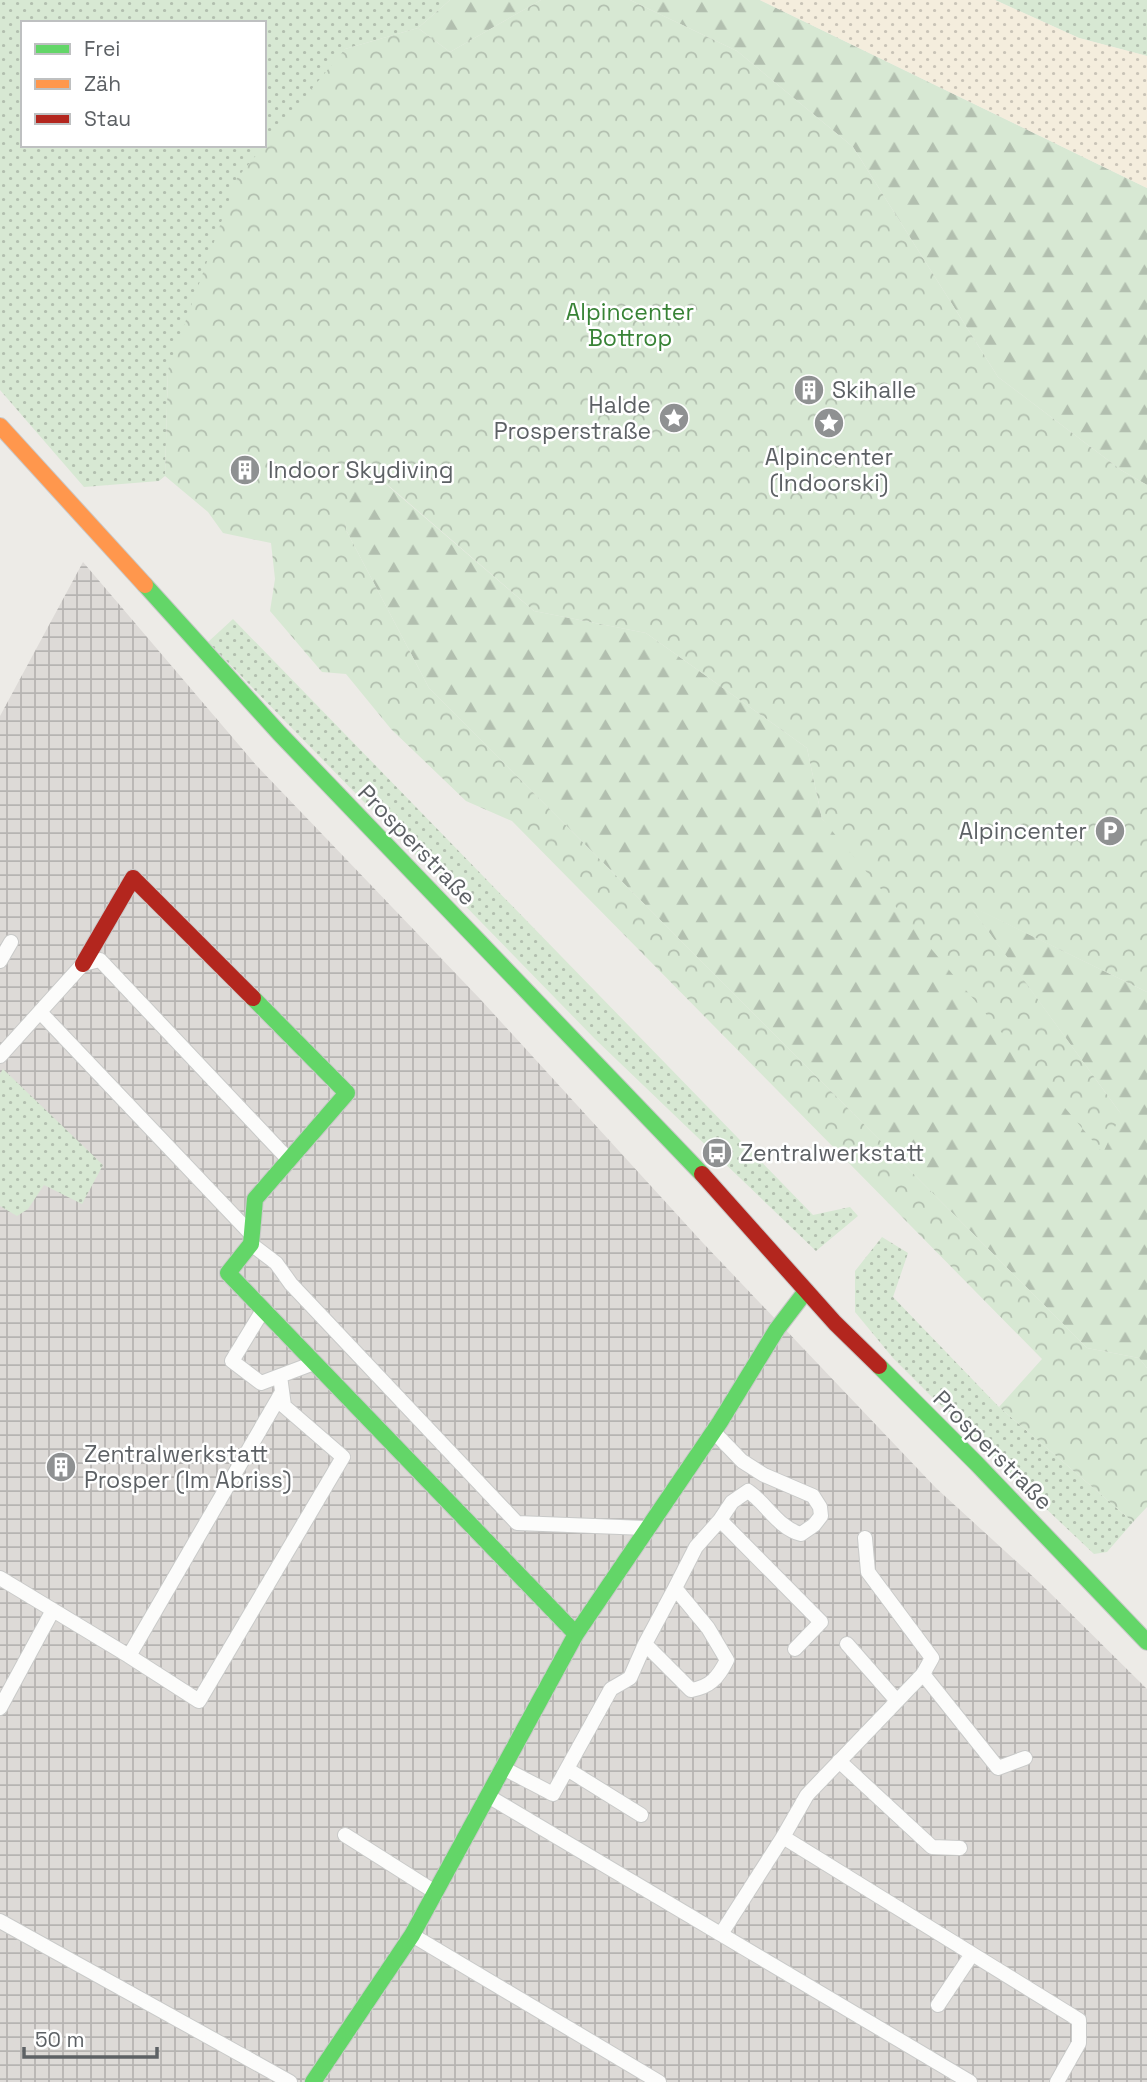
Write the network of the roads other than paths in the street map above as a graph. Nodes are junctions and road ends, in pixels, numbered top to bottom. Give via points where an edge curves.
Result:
1 (0, 426) edge
2 (11, 942) dead end
3 (0, 961) edge
4 (83, 964) junction
5 (40, 1012) junction
6 (2, 1050) edge
7 (288, 1159) junction
8 (251, 1240) junction
9 (806, 1291) junction
10 (263, 1310) junction
11 (314, 1363) junction
12 (280, 1376) junction
13 (282, 1392) junction
14 (713, 1431) junction
15 (720, 1520) junction
16 (646, 1528) junction
17 (864, 1538) dead end
18 (0, 1578) edge
19 (675, 1588) junction
20 (53, 1610) junction
21 (576, 1634) junction
22 (1147, 1642) edge
23 (645, 1644) junction
24 (847, 1644) dead end
25 (795, 1649) dead end
26 (129, 1656) junction
27 (923, 1674) junction
28 (897, 1701) junction
29 (0, 1708) edge
30 (1025, 1758) dead end
31 (839, 1761) junction
32 (503, 1768) junction
33 (567, 1769) junction
34 (488, 1796) junction
35 (641, 1815) dead end
36 (345, 1835) dead end
37 (783, 1837) junction
38 (960, 1848) dead end
39 (435, 1892) junction
40 (0, 1921) edge
41 (721, 1934) junction
42 (412, 1935) junction
43 (972, 1954) junction
44 (938, 2005) dead end
45 (290, 2082) edge
46 (313, 2082) edge
47 (659, 2082) edge
48 (970, 2082) edge
49 (1057, 2082) edge

1 - 9 street, Prosperstraße via 279,733 704,1176
2 - 3 street
4 - 5 street
4 - 7 street via 100,960
4 - 7 street via 133,878 347,1093
5 - 6 street
5 - 8 street
7 - 8 street via 255,1199
8 - 10 street via 228,1273
8 - 16 street via 517,1523
9 - 14 street
9 - 22 street, Prosperstraße
10 - 11 street
10 - 12 street via 232,1361 261,1383
11 - 12 street
11 - 21 street
12 - 13 street
13 - 26 street
13 - 26 street via 284,1406 343,1457 200,1701
14 - 15 street via 742,1461 813,1496 821,1516 800,1534 789,1531 748,1491 732,1502
14 - 16 street
15 - 19 street via 696,1547
15 - 25 street via 821,1622
16 - 21 street
17 - 27 street via 868,1572 932,1658
18 - 20 street
19 - 23 street
19 - 23 street via 727,1660 721,1672 707,1688 691,1690
20 - 26 street
20 - 29 street
21 - 32 street
23 - 33 street via 630,1678 611,1689
24 - 28 street
27 - 28 street
27 - 30 street via 998,1768
28 - 31 street
31 - 37 street via 807,1795
31 - 38 street via 932,1847
32 - 33 street via 554,1794
32 - 34 street
33 - 35 street
34 - 39 street
34 - 41 street
36 - 39 street
37 - 41 street
37 - 43 street
39 - 42 street
40 - 45 street
41 - 48 street
42 - 46 street
42 - 47 street
43 - 44 street
43 - 49 street via 1079,2020 1079,2043

